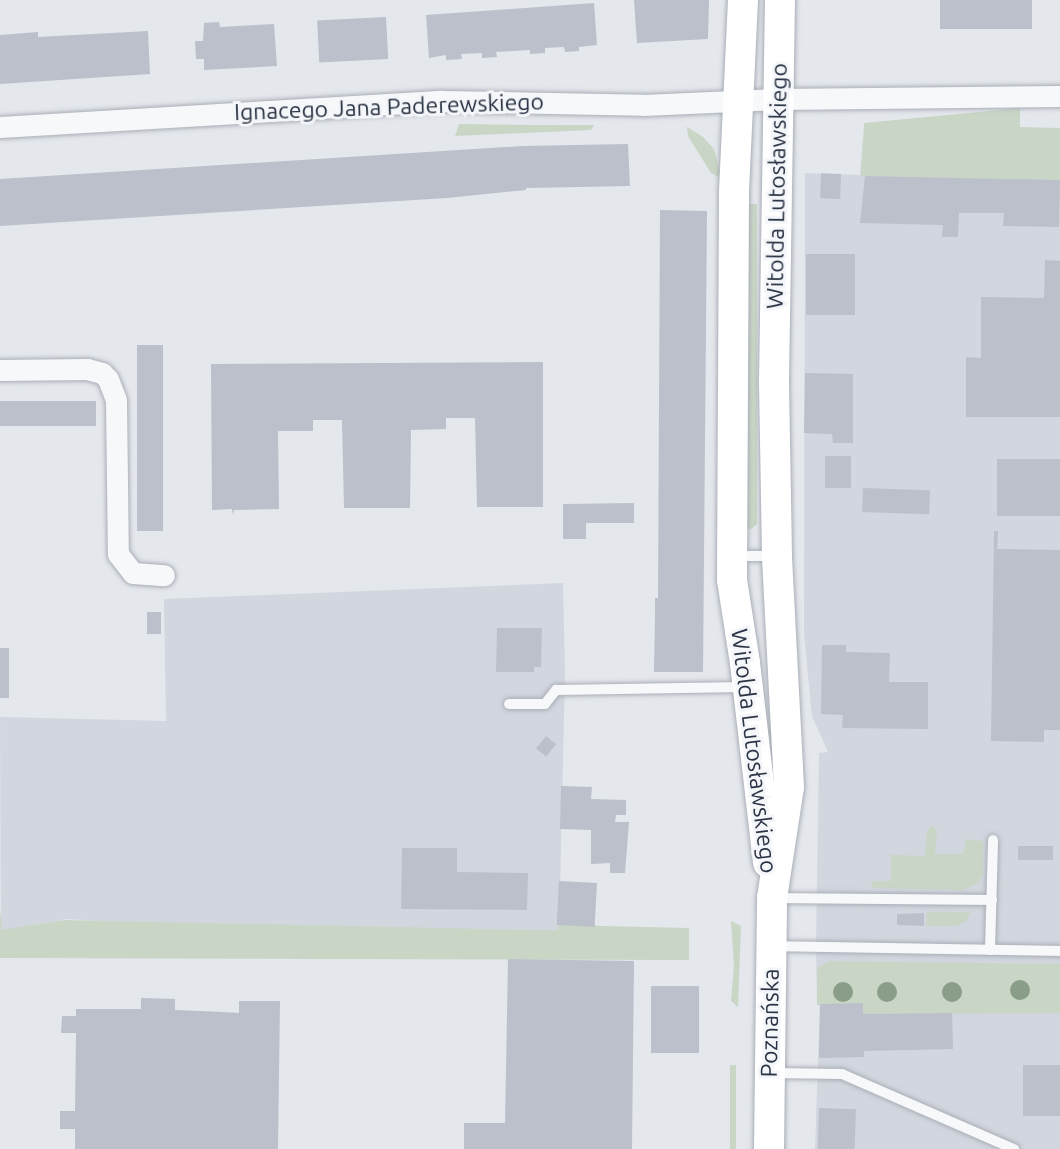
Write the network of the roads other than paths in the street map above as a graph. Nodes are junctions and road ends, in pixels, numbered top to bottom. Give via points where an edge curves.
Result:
1 (743, 0) edge
2 (780, 0) edge
3 (1060, 96) edge
4 (778, 99) junction
5 (736, 100) junction
6 (0, 127) edge
7 (0, 370) edge
8 (777, 555) junction
9 (731, 556) junction
10 (164, 575) dead end
11 (748, 687) junction
12 (509, 705) dead end
13 (993, 840) dead end
14 (772, 898) junction
15 (992, 900) junction
16 (771, 946) junction
17 (990, 950) junction
18 (1060, 951) edge
19 (769, 1073) junction
20 (769, 1149) edge
21 (1014, 1149) edge

1 - 5 main road, Witolda Lutosławskiego
2 - 4 main road, Witolda Lutosławskiego
3 - 4 street, Ignacego Jana Paderewskiego
4 - 5 street, Ignacego Jana Paderewskiego
4 - 8 main road, Witolda Lutosławskiego
5 - 6 street, Ignacego Jana Paderewskiego via 643,105 442,101
5 - 9 main road, Witolda Lutosławskiego
7 - 10 street via 87,369 108,379 116,400 118,554 133,573
8 - 9 lane
8 - 14 main road, Witolda Lutosławskiego via 789,787
9 - 11 main road, Witolda Lutosławskiego
11 - 12 lane via 556,690 545,704
11 - 14 main road, Witolda Lutosławskiego
13 - 15 lane
14 - 15 lane
14 - 16 main road, Poznańska
15 - 17 lane
16 - 17 lane
16 - 19 main road, Poznańska
17 - 18 lane
19 - 20 main road, Poznańska
19 - 21 lane via 842,1074

